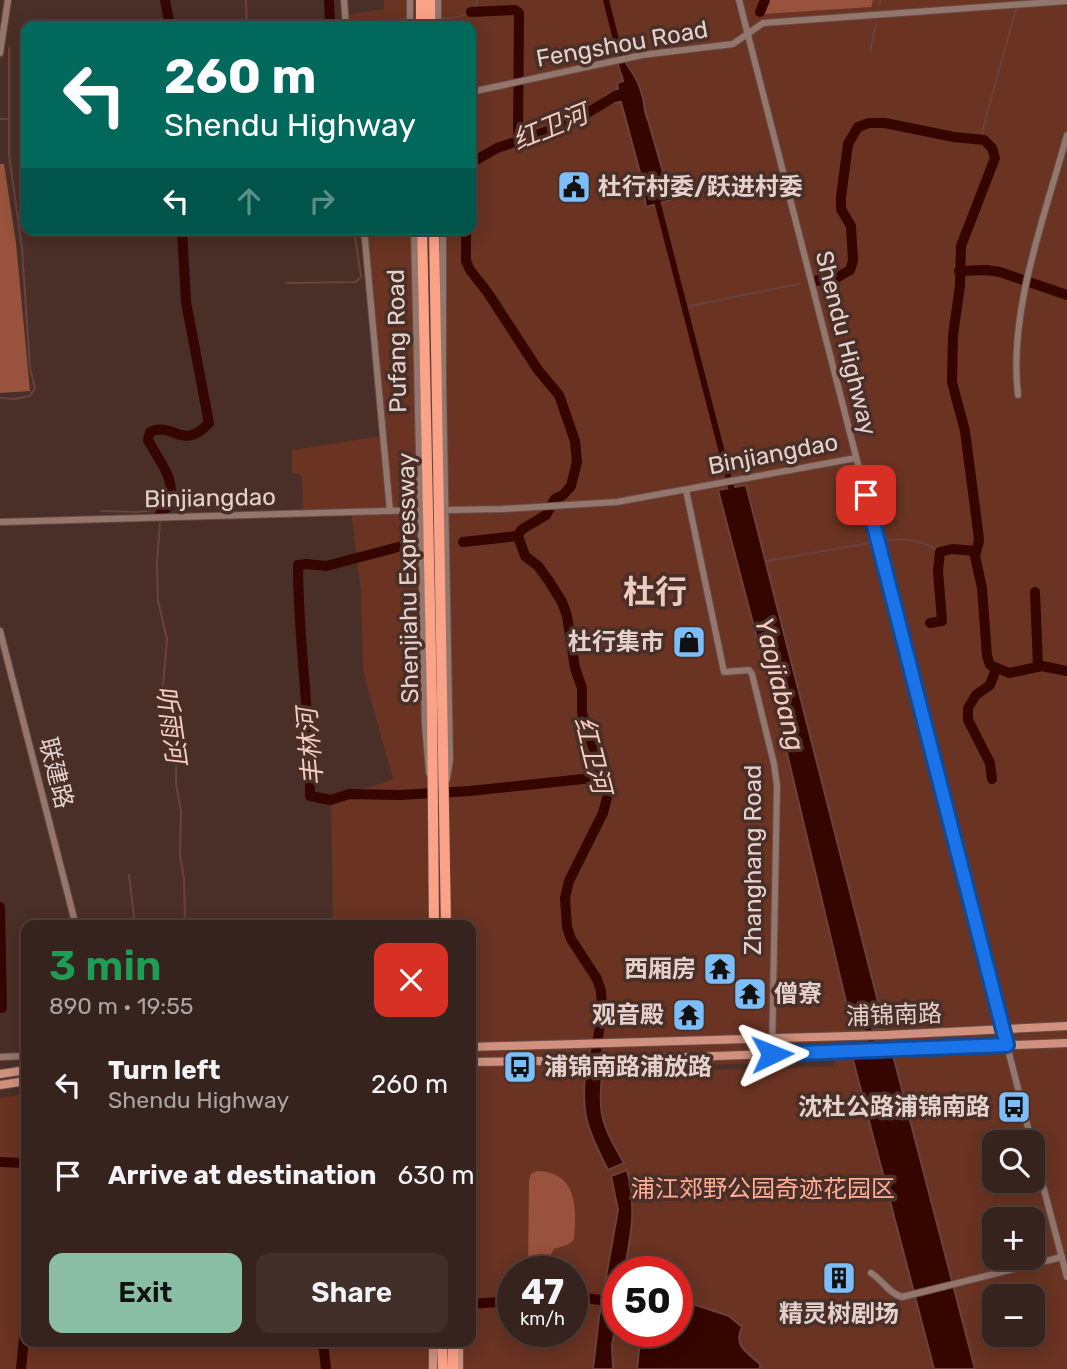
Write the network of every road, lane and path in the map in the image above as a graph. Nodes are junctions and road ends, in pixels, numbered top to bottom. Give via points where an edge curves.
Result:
1 (8, 0) edge
2 (344, 0) edge
3 (410, 0) edge
4 (420, 0) edge
5 (431, 0) edge
6 (438, 0) edge
7 (739, 0) edge
8 (1067, 1) edge
9 (346, 21) edge
10 (413, 21) edge
11 (416, 21) edge
12 (434, 21) edge
13 (436, 21) edge
14 (748, 32) junction
15 (0, 53) edge
16 (476, 91) edge
17 (1067, 135) edge
18 (366, 235) edge
19 (414, 235) edge
20 (421, 235) edge
21 (421, 235) edge
22 (435, 235) edge
23 (435, 235) edge
24 (443, 235) edge
25 (1018, 395) dead end
26 (856, 458) junction
27 (685, 491) junction
28 (421, 510) junction
29 (447, 510) junction
30 (390, 511) junction
31 (0, 522) edge
32 (0, 631) edge
33 (446, 787) junction
34 (431, 788) junction
35 (74, 920) edge
36 (433, 920) edge
37 (433, 920) edge
38 (447, 920) edge
39 (447, 920) edge
40 (1067, 1026) edge
41 (1003, 1030) junction
42 (773, 1038) junction
43 (1067, 1043) edge
44 (1007, 1045) junction
45 (476, 1046) edge
46 (772, 1054) junction
47 (21, 1056) edge
48 (0, 1057) edge
49 (476, 1062) edge
50 (21, 1071) edge
51 (0, 1074) edge
52 (21, 1082) edge
53 (0, 1085) edge
54 (1029, 1130) edge
55 (1045, 1192) edge
56 (1062, 1257) junction
57 (871, 1273) dead end
58 (1067, 1278) edge
59 (433, 1347) edge
60 (442, 1347) edge
61 (453, 1347) edge
62 (458, 1347) edge
63 (433, 1369) edge
64 (443, 1369) edge
65 (453, 1369) edge
66 (459, 1369) edge

1 - 15 street
2 - 9 street
3 - 10 street
4 - 11 highway
5 - 12 highway
6 - 13 street
7 - 14 street, Shendu Highway
8 - 14 street, Fengshou Road via 763,23
14 - 16 street, Fengshou Road via 733,44 629,59
14 - 26 street, Shendu Highway
17 - 25 street via 1022,307
18 - 30 street
19 - 28 street, Pufang Road
20 - 34 main road, Pufang Road
21 - 36 highway, Shenjiahu Expressway
22 - 33 main road, Pufang Road
23 - 39 highway, Shenjiahu Expressway
24 - 29 street, Pufang Road
26 - 27 street, Binjiangdao
26 - 41 street, Shendu Highway
27 - 29 street, Binjiangdao via 617,502
27 - 42 street, Zhanghang Road via 724,673 750,670 774,764
28 - 30 street, Binjiangdao
28 - 34 street, Pufang Road via 426,760
29 - 33 street, Pufang Road via 450,759
30 - 31 street, Binjiangdao
32 - 35 street, 联建路
33 - 38 main road, Pufang Road
34 - 37 main road, Pufang Road
40 - 41 main road, 浦锦南路
41 - 42 main road, 浦锦南路
41 - 44 street, Shendu Highway
42 - 45 main road, 浦锦南路
42 - 46 street, Zhanghang Road
43 - 44 main road
44 - 46 main road
44 - 54 street, Shendu Highway
46 - 49 main road
47 - 48 street
50 - 51 main road
52 - 53 main road
55 - 56 street, Shendu Highway
56 - 57 street via 902,1297
56 - 58 street, Shendu Highway
59 - 63 main road
60 - 64 highway
61 - 65 highway
62 - 66 main road

